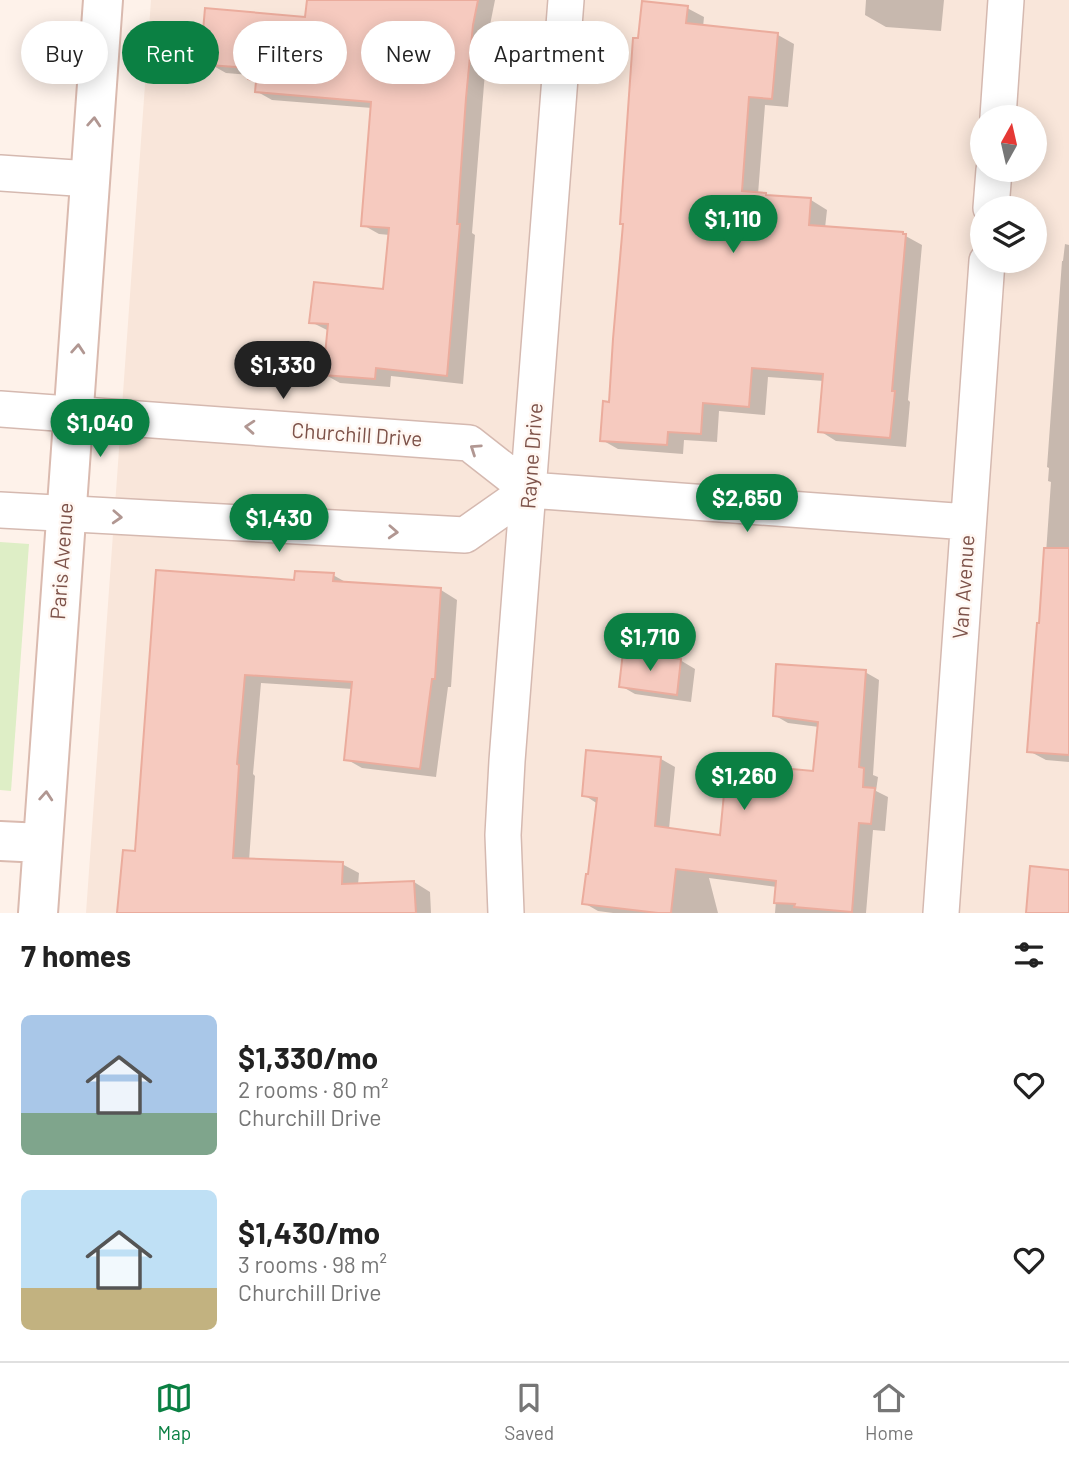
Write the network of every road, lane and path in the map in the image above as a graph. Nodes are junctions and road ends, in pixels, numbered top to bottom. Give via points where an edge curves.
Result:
1 (103, 0) edge
2 (566, 0) edge
3 (1006, 0) edge
4 (999, 105) edge
5 (0, 173) edge
6 (90, 179) junction
7 (986, 273) edge
8 (0, 409) edge
9 (73, 414) junction
10 (529, 490) junction
11 (0, 510) edge
12 (66, 514) junction
13 (968, 522) junction
14 (0, 841) edge
15 (42, 844) junction
16 (38, 913) edge
17 (506, 913) edge
18 (941, 913) edge

6 -> 1 street, Paris Avenue
2 - 10 street, Rayne Drive
3 - 4 street
5 - 6 street
9 -> 6 street, Paris Avenue
7 - 13 street, Van Avenue
8 - 9 street, Churchill Drive
10 -> 9 street, Churchill Drive via 468,443
9 - 12 street, Paris Avenue
12 -> 10 street via 465,536
10 - 13 street
10 - 17 street, Rayne Drive via 503,835
11 - 12 street
15 -> 12 street, Paris Avenue
13 - 18 street, Van Avenue
14 - 15 street
15 - 16 street, Paris Avenue

